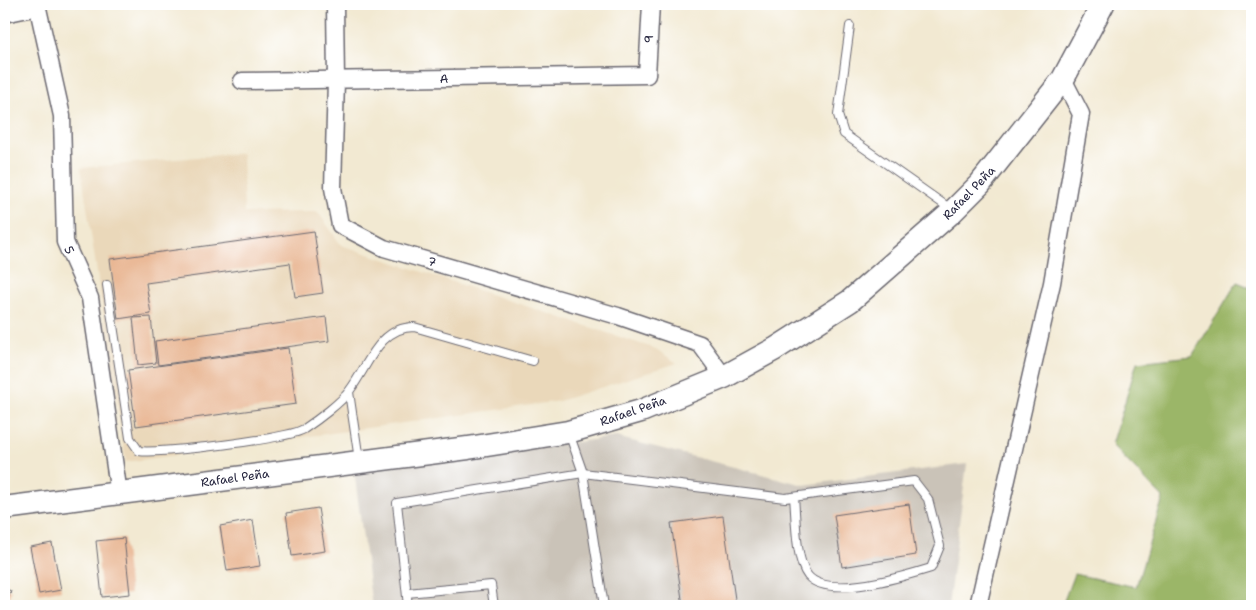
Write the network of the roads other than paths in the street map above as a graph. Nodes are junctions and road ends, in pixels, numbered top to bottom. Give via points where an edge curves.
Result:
1 (336, 4) edge
2 (651, 4) edge
3 (1103, 4) edge
4 (37, 5) edge
5 (4, 14) edge
6 (850, 26) dead end
7 (647, 75) joint
8 (1064, 79) junction
9 (336, 81) junction
10 (242, 82) dead end
11 (953, 211) junction
12 (107, 285) dead end
13 (533, 361) dead end
14 (724, 377) junction
15 (349, 392) junction
16 (568, 432) junction
17 (359, 462) junction
18 (583, 473) junction
19 (119, 494) junction
20 (794, 497) junction
21 (4, 508) edge
22 (407, 593) junction
23 (408, 606) edge
24 (494, 606) edge
25 (604, 606) edge
26 (978, 606) edge

1 - 9 street, 7
2 - 7 street, 9
3 - 8 street, Rafael Peña
4 - 5 street
4 - 19 street, 5 via 62,116 65,242 90,298
6 - 11 lane via 838,115 844,134
7 - 9 street, A
8 - 11 street, Rafael Peña via 980,184
8 - 26 street via 1081,114 1052,283
9 - 10 street, A
9 - 14 street, 7 via 332,188 340,225 384,248 618,316 700,344
11 - 14 street, Rafael Peña via 850,301
12 - 15 lane via 130,438 139,451 292,434
13 - 15 lane via 414,327 404,327 382,341
14 - 16 street, Rafael Peña via 641,411
15 - 17 lane
16 - 17 street, Rafael Peña
16 - 18 lane
17 - 19 street, Rafael Peña
18 - 20 lane
18 - 22 lane via 396,502
18 - 25 lane
19 - 21 street, Rafael Peña
20 - 20 lane via 914,481 928,499 940,546 931,568 894,580 830,587 809,577 800,559
22 - 23 lane
22 - 24 lane via 491,585

